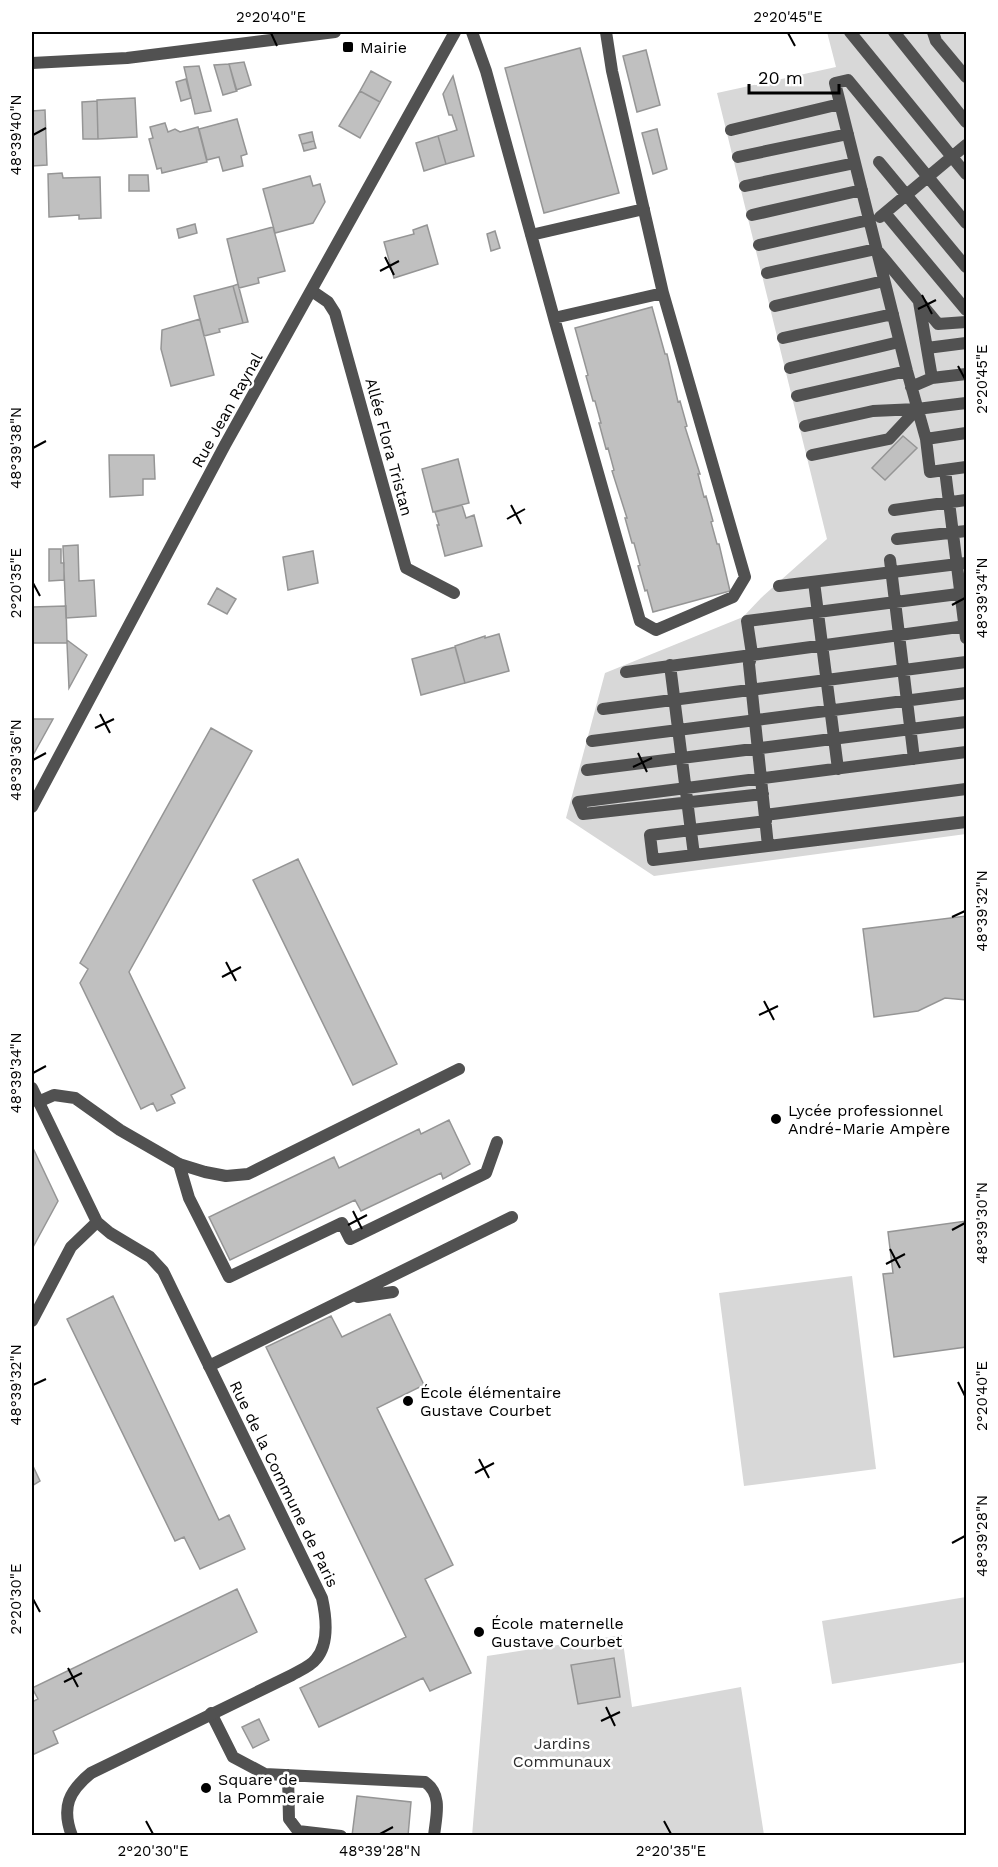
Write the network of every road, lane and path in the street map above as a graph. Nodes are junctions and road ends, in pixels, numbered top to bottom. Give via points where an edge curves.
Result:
1 (335, 32) edge
2 (455, 32) edge
3 (472, 32) edge
4 (606, 32) edge
5 (850, 32) edge
6 (894, 32) edge
7 (933, 32) edge
8 (32, 63) edge
9 (966, 77) edge
10 (840, 104) junction
11 (966, 122) edge
12 (731, 130) dead end
13 (848, 134) junction
14 (966, 145) edge
15 (738, 157) dead end
16 (952, 157) junction
17 (879, 162) dead end
18 (855, 163) junction
19 (966, 174) edge
20 (928, 177) junction
21 (745, 186) dead end
22 (862, 190) junction
23 (906, 195) junction
24 (644, 209) junction
25 (885, 213) junction
26 (752, 215) dead end
27 (870, 223) junction
28 (966, 223) edge
29 (531, 235) junction
30 (759, 245) dead end
31 (876, 249) junction
32 (966, 267) edge
33 (767, 273) dead end
34 (884, 281) junction
35 (312, 291) junction
36 (663, 293) junction
37 (919, 300) junction
38 (775, 306) dead end
39 (966, 310) edge
40 (893, 314) junction
41 (554, 318) junction
42 (966, 322) edge
43 (783, 338) dead end
44 (899, 342) junction
45 (966, 344) edge
46 (927, 348) junction
47 (790, 368) dead end
48 (907, 371) junction
49 (966, 374) edge
50 (932, 378) junction
51 (911, 387) junction
52 (797, 396) dead end
53 (966, 403) edge
54 (917, 409) junction
55 (805, 426) dead end
56 (966, 433) edge
57 (926, 439) junction
58 (812, 454) dead end
59 (966, 467) edge
60 (945, 470) junction
61 (966, 501) edge
62 (949, 503) junction
63 (894, 510) dead end
64 (966, 531) edge
65 (953, 532) junction
66 (897, 539) dead end
67 (962, 563) edge
68 (891, 566) junction
69 (814, 582) junction
70 (779, 586) dead end
71 (454, 593) dead end
72 (964, 594) edge
73 (895, 602) junction
74 (818, 612) junction
75 (966, 630) edge
76 (899, 634) junction
77 (822, 644) junction
78 (752, 654) junction
79 (966, 662) edge
80 (670, 665) junction
81 (903, 670) junction
82 (626, 672) dead end
83 (827, 680) junction
84 (752, 690) junction
85 (966, 693) edge
86 (674, 700) junction
87 (908, 701) junction
88 (603, 709) dead end
89 (831, 710) junction
90 (755, 720) junction
91 (966, 722) edge
92 (911, 729) junction
93 (678, 730) junction
94 (835, 739) junction
95 (592, 741) dead end
96 (758, 749) junction
97 (966, 752) edge
98 (682, 758) junction
99 (914, 759) junction
100 (838, 768) junction
101 (587, 770) dead end
102 (761, 779) junction
103 (686, 788) junction
104 (966, 789) edge
105 (763, 794) junction
106 (688, 803) junction
107 (32, 807) edge
108 (765, 818) junction
109 (966, 822) edge
110 (691, 830) junction
111 (768, 846) junction
112 (694, 855) junction
113 (459, 1069) dead end
114 (32, 1088) edge
115 (38, 1102) junction
116 (497, 1142) dead end
117 (179, 1164) junction
118 (512, 1217) dead end
119 (97, 1222) junction
120 (393, 1292) dead end
121 (347, 1298) junction
122 (32, 1321) edge
123 (209, 1366) junction
124 (211, 1713) junction
125 (288, 1775) junction
126 (72, 1836) edge
127 (341, 1836) edge
128 (434, 1836) edge

1 - 8 street via 127,58
2 - 35 street, Rue Jean Raynal
3 - 29 street
4 - 24 street
5 - 16 street
6 - 11 street
7 - 9 street
10 - 12 street
10 - 13 street
10 - 20 street via 835,83 848,80
13 - 15 street
13 - 18 street
14 - 16 street
16 - 19 street
16 - 20 street
17 - 23 street
18 - 21 street
18 - 22 street
20 - 23 street
20 - 28 street
22 - 26 street
22 - 27 street
23 - 25 street
23 - 32 street
24 - 29 street
24 - 36 street
25 - 27 street
25 - 39 street
27 - 30 street
27 - 31 street
29 - 41 street
31 - 33 street
31 - 34 street
31 - 37 street
34 - 38 street
34 - 40 street
35 - 71 street, Allée Flora Tristan via 328,302 335,313 406,568
35 - 107 street, Rue Jean Raynal via 225,445
36 - 41 street
36 - 41 street via 745,577 733,597 656,630 640,621
37 - 42 street via 938,324
37 - 46 street
40 - 43 street
40 - 44 street
44 - 47 street
44 - 48 street
45 - 46 street
46 - 50 street
48 - 51 street
48 - 52 street
49 - 50 street
50 - 51 street
51 - 54 street
53 - 54 street
54 - 55 street via 873,411
54 - 57 street
54 - 58 street via 889,440
56 - 57 street
57 - 60 street via 930,472
59 - 60 street
60 - 62 street
61 - 62 street
62 - 63 street
62 - 65 street
64 - 65 street
65 - 66 street
65 - 67 street
67 - 68 street
67 - 72 street
68 - 69 street
68 - 73 street
69 - 70 street
69 - 74 street
72 - 73 street
72 - 75 street
73 - 74 street
73 - 76 street
74 - 77 street
74 - 78 street via 747,621
75 - 76 street
76 - 77 street
76 - 81 street
77 - 78 street
77 - 83 street
78 - 80 street
78 - 84 street
79 - 81 street
80 - 82 street
80 - 86 street
81 - 83 street
81 - 87 street
83 - 84 street
83 - 89 street
84 - 86 street
84 - 90 street
85 - 87 street
86 - 88 street
86 - 93 street
87 - 89 street
87 - 92 street
89 - 90 street
89 - 94 street
90 - 93 street
90 - 96 street
91 - 92 street
92 - 94 street
92 - 99 street
93 - 95 street
93 - 98 street
94 - 96 street
94 - 100 street
96 - 98 street
96 - 102 street
97 - 99 street
98 - 101 street
98 - 103 street
99 - 100 street
100 - 102 street
102 - 103 street
102 - 105 street
103 - 106 street
103 - 106 street via 578,802 583,814
104 - 108 street
105 - 106 street
105 - 108 street
106 - 110 street
108 - 110 street
108 - 111 street
109 - 111 street
110 - 112 street
110 - 112 street via 650,835 653,860
111 - 112 street
113 - 117 street via 248,1174 226,1176
114 - 115 street, Rue de la Commune de Paris
115 - 117 street via 54,1095 75,1098
115 - 119 street, Rue de la Commune de Paris
116 - 117 street via 486,1173 350,1239 342,1223 229,1277 189,1198
118 - 121 street
119 - 122 street via 71,1247
119 - 123 street, Rue de la Commune de Paris via 150,1257 163,1271
120 - 121 street
121 - 123 street
123 - 124 street, Rue de la Commune de Paris via 322,1598 326,1618 325,1639 316,1659 292,1675
124 - 125 street via 233,1757 265,1774
124 - 126 street, Rue de la Commune de Paris via 80,1782 68,1802
125 - 127 street via 289,1820 298,1831
125 - 128 street via 425,1782 438,1798

